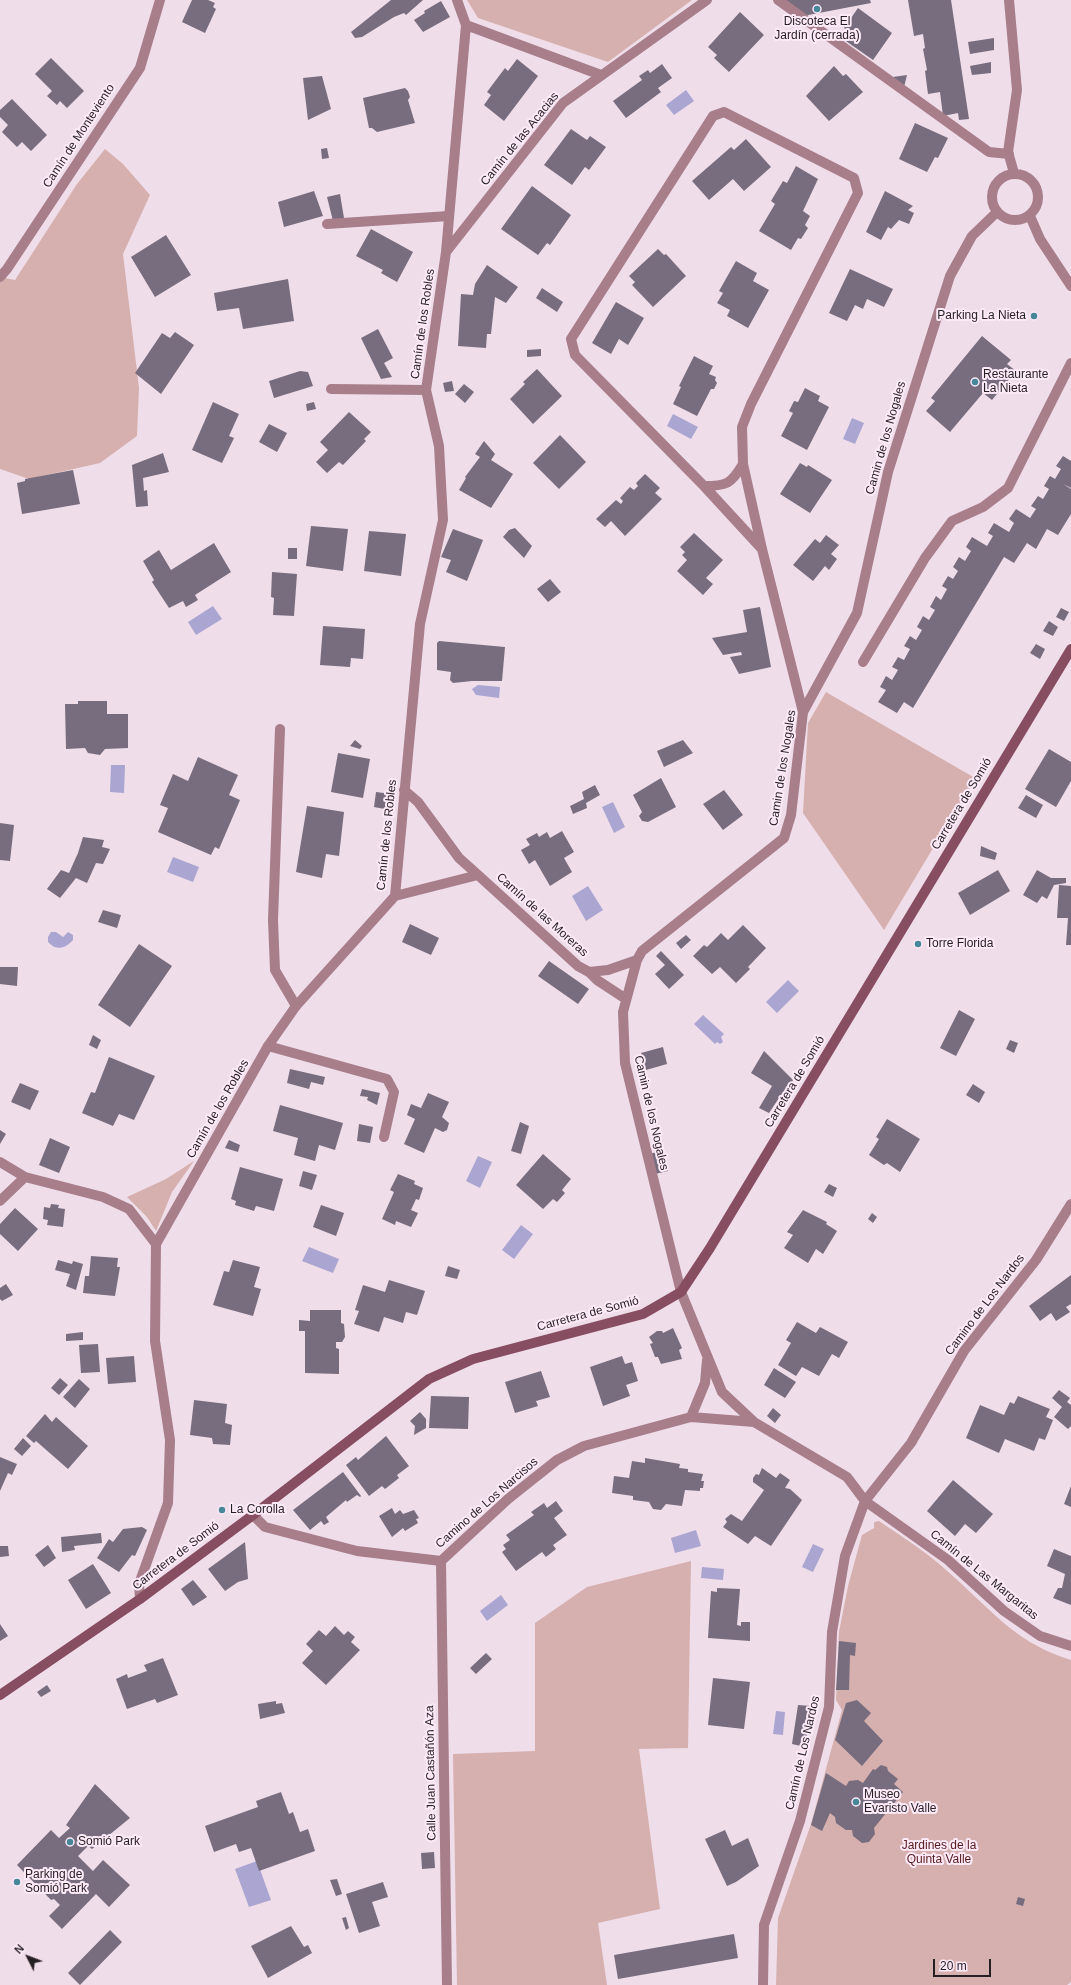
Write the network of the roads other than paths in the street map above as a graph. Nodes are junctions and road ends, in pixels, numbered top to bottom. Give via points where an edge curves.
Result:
1 (160, 0) edge
2 (457, 0) edge
3 (707, 0) edge
4 (778, 0) edge
5 (1009, 0) edge
6 (466, 25) junction
7 (601, 75) junction
8 (1009, 154) junction
9 (1014, 173) junction
10 (997, 212) junction
11 (449, 216) junction
12 (1030, 216) junction
13 (327, 224) dead end
14 (446, 252) junction
15 (0, 277) edge
16 (1071, 286) edge
17 (1071, 363) edge
18 (331, 389) dead end
19 (426, 390) junction
20 (742, 464) junction
21 (704, 486) junction
22 (762, 549) junction
23 (1071, 650) edge
24 (863, 662) dead end
25 (803, 712) junction
26 (280, 729) dead end
27 (404, 790) junction
28 (478, 875) junction
29 (395, 896) junction
30 (637, 960) junction
31 (589, 972) junction
32 (626, 999) junction
33 (296, 1006) junction
34 (268, 1046) junction
35 (384, 1137) dead end
36 (0, 1162) edge
37 (25, 1177) junction
38 (0, 1201) edge
39 (1071, 1204) edge
40 (156, 1244) junction
41 (681, 1292) junction
42 (707, 1358) junction
43 (691, 1417) junction
44 (754, 1422) junction
45 (865, 1501) junction
46 (253, 1515) junction
47 (440, 1561) junction
48 (140, 1599) junction
49 (1071, 1646) edge
50 (0, 1695) edge
51 (447, 1985) edge
52 (763, 1985) edge

1 - 15 street, Camín de Monteviento via 140,68
2 - 6 street, Camín de los Robles
3 - 7 street, Camín de las Acacias
4 - 8 street via 988,152
5 - 8 street via 1017,90
6 - 7 street
6 - 11 street, Camín de los Robles
7 - 14 street, Camín de las Acacias via 563,103
8 - 9 street
9 - 10 street via 1002,177 994,187 992,200
9 - 12 street via 1029,177 1038,189 1038,204
10 - 12 street via 1006,219 1018,221
10 - 25 street, Camin de los Nogales via 972,236 950,276 888,472 857,613
11 - 13 street
11 - 14 street, Camín de los Robles
12 - 16 street via 1040,239
14 - 19 street, Camín de los Robles
17 - 24 street via 1008,488 983,507 952,521 925,558
18 - 19 street
19 - 27 street, Camín de los Robles via 439,446 443,520 420,624
20 - 21 street via 736,476 723,486
20 - 21 street via 742,428 751,404 858,193 854,178 724,112 713,116 571,339 575,355
20 - 22 street
21 - 22 street
22 - 25 street
23 - 41 street, Carretera de Somió
25 - 30 street, Camin de los Nogales via 791,815 784,838 642,951
26 - 33 street via 273,920 275,970
27 - 28 street, Camín de las Moreras via 418,802 459,858
27 - 29 street, Camín de los Robles
28 - 29 street, Camín de las Moreras
28 - 31 street, Camín de las Moreras via 578,966
29 - 33 street, Camín de los Robles
30 - 31 street, Camín de las Moreras via 608,970
30 - 32 street, Camin de los Nogales
31 - 32 street
32 - 41 street, Camin de los Nogales via 623,1012 624,1063
33 - 34 street, Camín de los Robles
34 - 35 street via 387,1079 394,1092
34 - 40 street, Camín de los Robles
36 - 37 street
37 - 38 street
37 - 40 street via 103,1197 128,1210
39 - 45 street, Camino de Los Nardos via 1036,1260 964,1351 911,1443
40 - 48 street, Camín de los Robles via 155,1341 170,1440 168,1502 139,1584
41 - 42 street, Camin de los Nogales
41 - 46 street, Carretera de Somió via 643,1314 472,1359 429,1379
42 - 43 street via 705,1383
42 - 44 street, Camin de los Nogales via 722,1392
43 - 44 street, Camino de Los Narcisos
43 - 47 street, Camino de Los Narcisos via 584,1446 557,1460 508,1499
44 - 45 street, Camín de Las Margaritas via 847,1477
45 - 49 street, Camín de Las Margaritas via 948,1560 1004,1611 1040,1636
45 - 52 street, Camín de Los Nardos via 842,1571 832,1632 829,1707 800,1821 764,1925
46 - 47 street, Camino de Los Narcisos via 265,1527 357,1550
46 - 48 street, Carretera de Somió
47 - 51 street, Calle Juan Castañón Aza
48 - 50 street, Carretera de Somió

